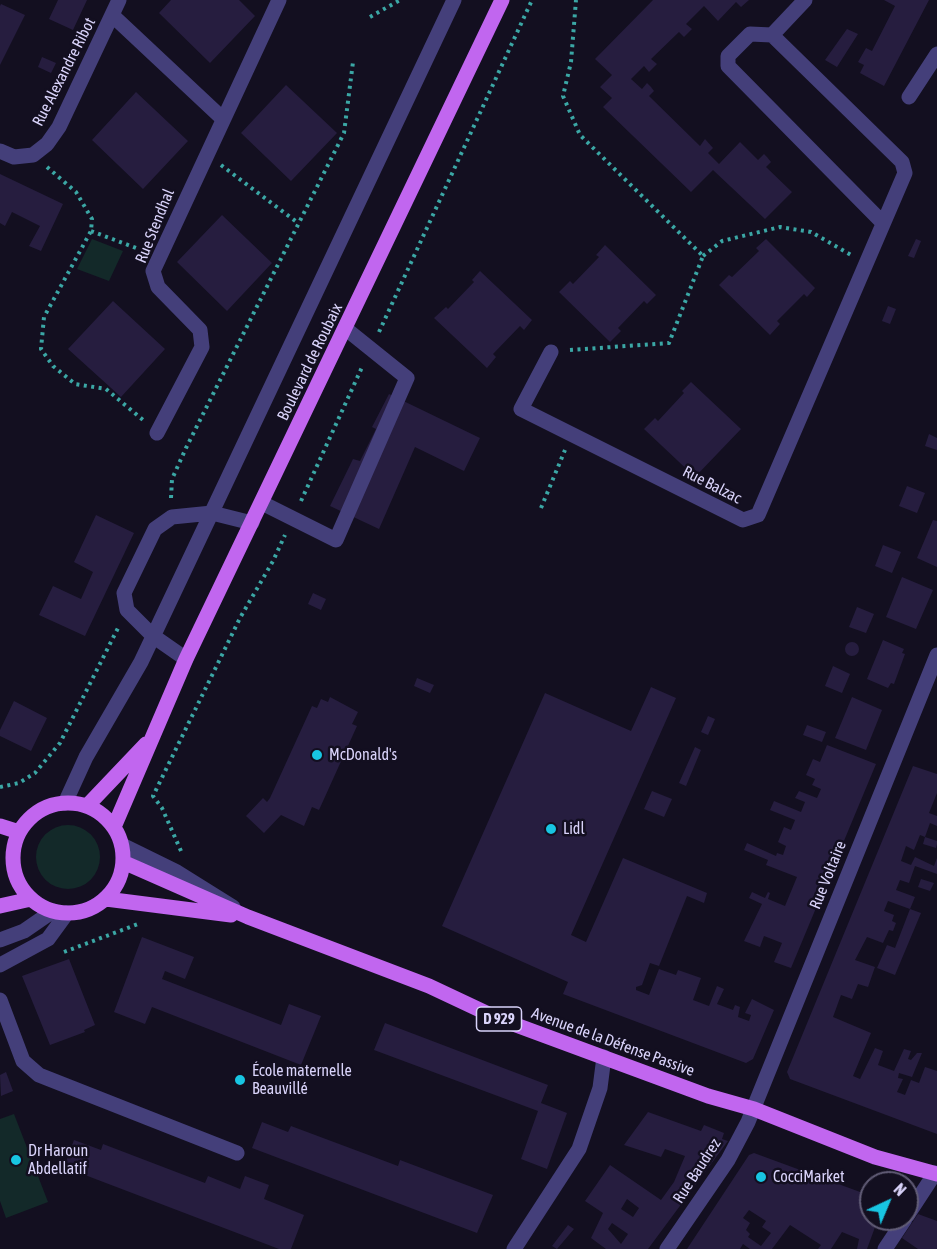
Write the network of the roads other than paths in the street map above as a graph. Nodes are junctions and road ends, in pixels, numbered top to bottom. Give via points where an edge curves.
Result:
1 (119, 0) edge
2 (279, 0) edge
3 (453, 0) edge
4 (502, 0) edge
5 (805, 0) edge
6 (112, 15) junction
7 (772, 35) junction
8 (937, 54) edge
9 (909, 98) dead end
10 (223, 119) junction
11 (0, 151) edge
12 (882, 222) junction
13 (345, 329) junction
14 (551, 352) road end
15 (158, 433) road end
16 (262, 503) junction
17 (212, 513) junction
18 (252, 523) junction
19 (153, 636) junction
20 (937, 655) edge
21 (186, 659) junction
22 (150, 740) junction
23 (65, 803) junction
24 (87, 806) junction
25 (0, 826) edge
26 (114, 827) junction
27 (19, 832) junction
28 (122, 845) junction
29 (13, 857) junction
30 (123, 862) junction
31 (0, 866) edge
32 (31, 899) junction
33 (106, 899) junction
34 (0, 906) edge
35 (60, 912) junction
36 (248, 917) junction
37 (0, 940) edge
38 (0, 964) edge
39 (0, 1000) edge
40 (604, 1057) junction
41 (753, 1109) junction
42 (237, 1153) dead end
43 (936, 1174) edge
44 (919, 1198) edge
45 (897, 1231) edge
46 (514, 1249) edge
47 (667, 1249) edge
48 (885, 1249) edge

1 - 6 street, Rue Alexandre Ribot
2 - 10 street, Rue Stendhal
3 - 17 street
4 - 13 main road, Boulevard de Roubaix
5 - 7 street
6 - 10 street
6 - 11 street, Rue Alexandre Ribot via 59,127 47,144 33,155 14,157
7 - 12 street, Rue Balzac via 902,162 905,173
7 - 12 street via 750,34 728,56 728,66
8 - 9 street
10 - 15 street, Rue Stendhal via 153,271 158,287 200,330 202,347
12 - 14 street, Rue Balzac via 758,515 743,520 521,409
13 - 16 main road, Boulevard de Roubaix
13 - 16 street via 407,378 336,540
16 - 18 main road, Boulevard de Roubaix
17 - 18 street
17 - 19 street
17 - 19 street via 172,517 155,529 124,593 127,610
18 - 21 main road, Boulevard de Roubaix
19 - 21 street
19 - 23 street
20 - 41 street, Rue Voltaire
21 - 22 main road, Boulevard de Roubaix
22 - 24 main road, Boulevard de Roubaix
22 - 26 main road, Boulevard de Roubaix
23 - 24 main road
23 - 27 main road via 38,811
24 - 26 main road
25 - 27 main road
26 - 28 main road
27 - 29 main road
28 - 30 main road
28 - 36 street, Avenue de la Défense Passive / D 929 via 212,891
29 - 31 main road
29 - 32 main road via 15,873
30 - 33 main road
30 - 36 main road, Avenue de la Défense Passive / D 929
32 - 34 main road
32 - 35 main road
33 - 35 main road via 82,912
33 - 36 main road, Avenue de la Défense Passive / D 929
35 - 37 street
35 - 38 street via 48,939
36 - 40 main road, Avenue de la Défense Passive / D 929
39 - 42 street via 23,1061 39,1075
40 - 41 main road, Avenue de la Défense Passive / D 929
40 - 46 street via 600,1088 579,1149
41 - 43 main road, Avenue de la Défense Passive / D 929 via 876,1157
41 - 47 street, Rue Baudrez via 728,1160
43 - 44 street
45 - 48 street

